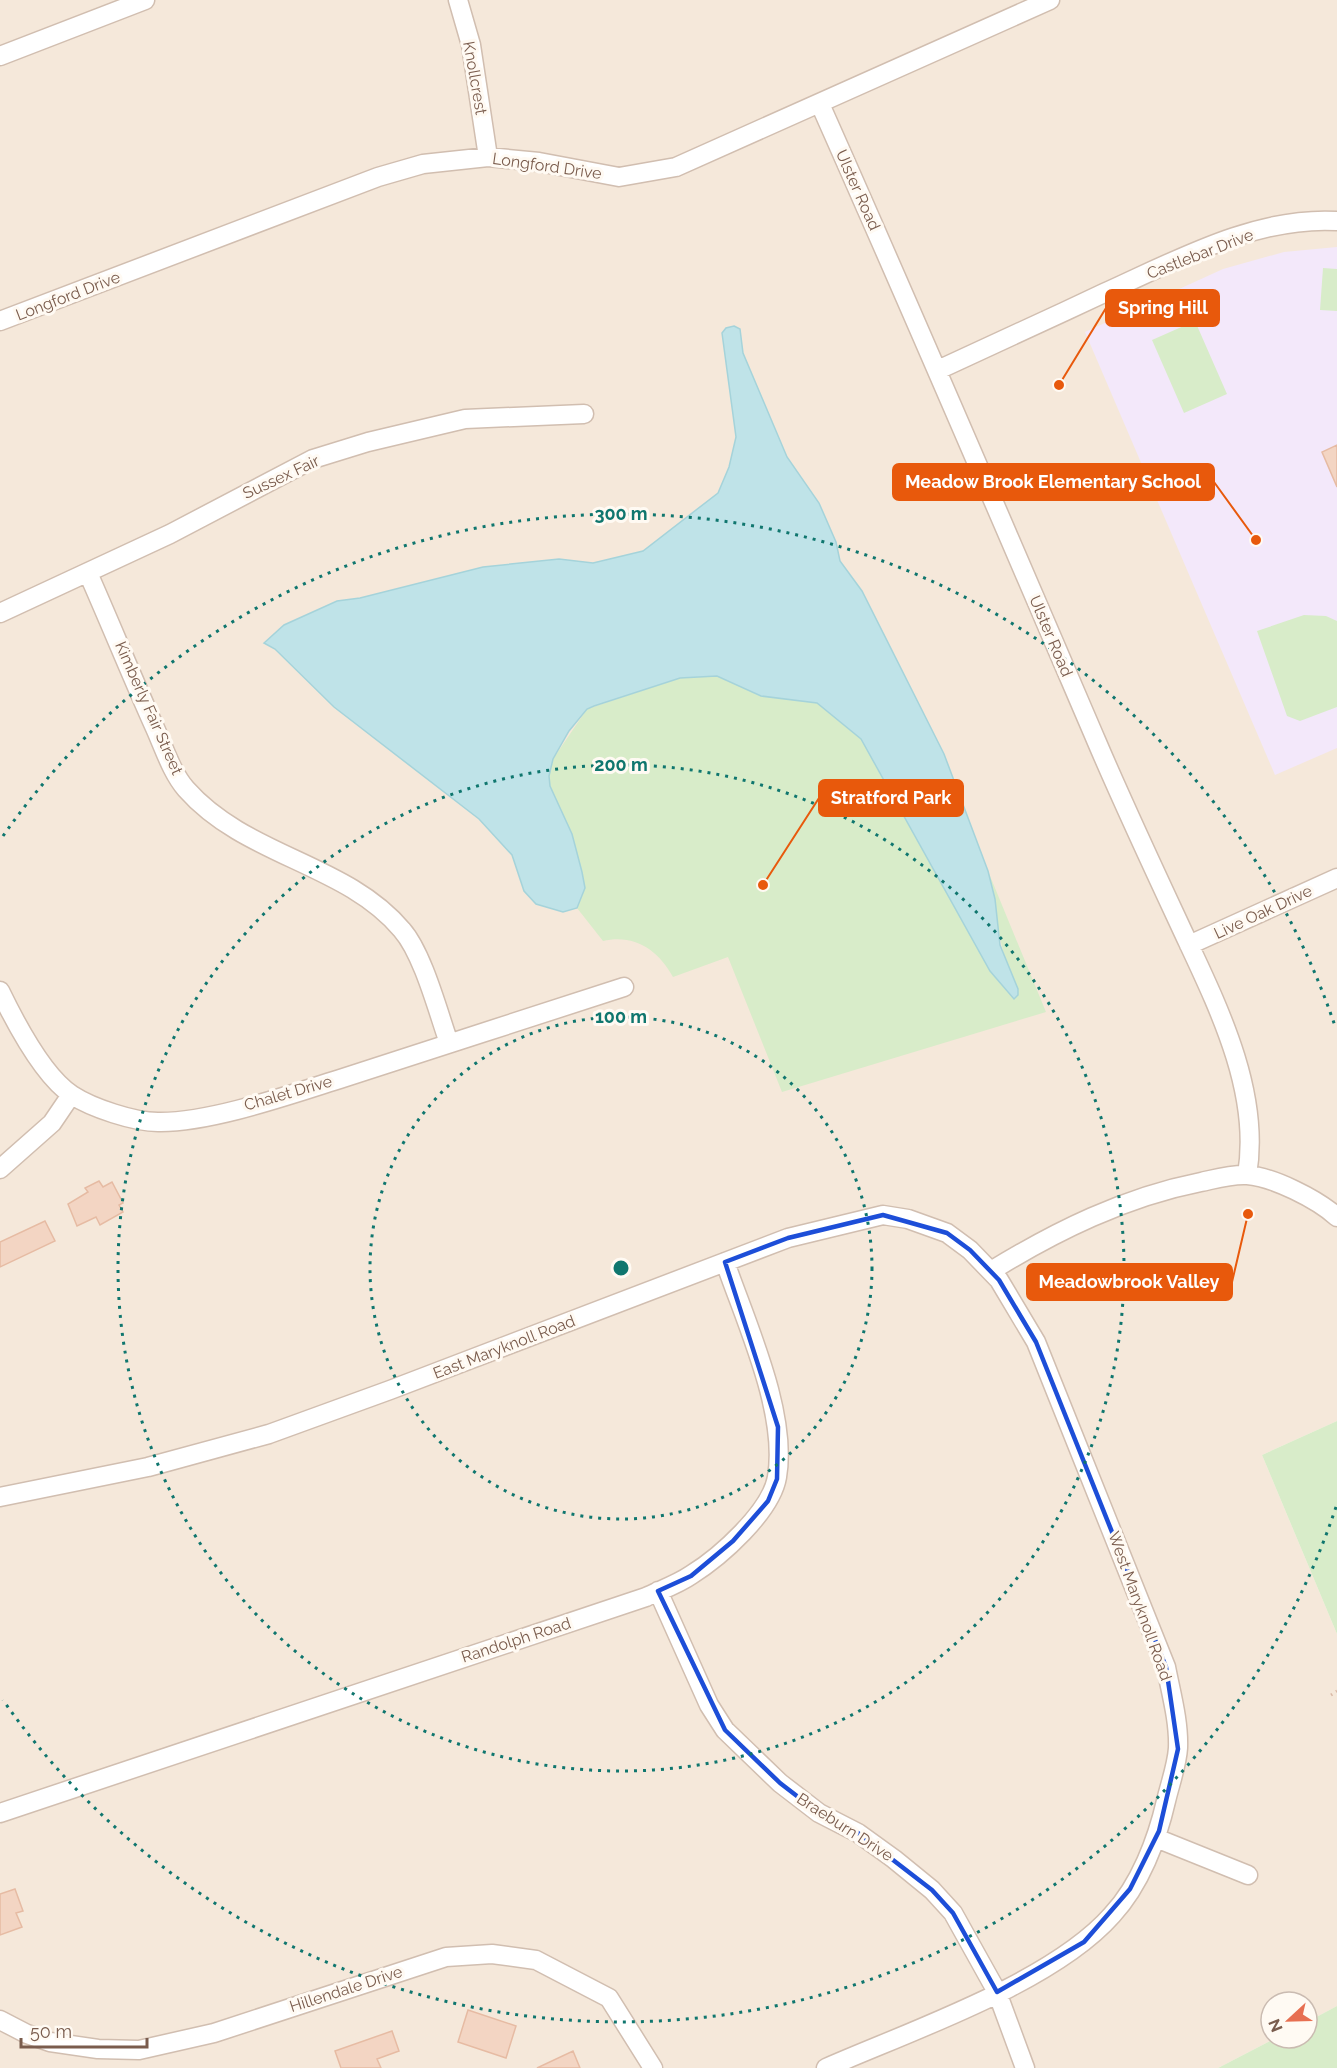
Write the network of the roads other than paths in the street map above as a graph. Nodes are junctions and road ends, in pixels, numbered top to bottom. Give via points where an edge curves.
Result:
1 (145, 0) edge
2 (458, 0) edge
3 (1050, 0) edge
4 (0, 56) edge
5 (820, 104) junction
6 (489, 157) junction
7 (1337, 221) edge
8 (0, 321) edge
9 (938, 369) junction
10 (584, 414) dead end
11 (88, 573) junction
12 (0, 613) edge
13 (1337, 878) edge
14 (1189, 945) junction
15 (624, 987) dead end
16 (0, 991) edge
17 (449, 1043) junction
18 (71, 1095) junction
19 (0, 1169) edge
20 (1247, 1175) junction
21 (1337, 1217) edge
22 (725, 1262) junction
23 (991, 1271) junction
24 (0, 1497) edge
25 (658, 1591) junction
26 (0, 1813) edge
27 (1156, 1838) junction
28 (1248, 1875) dead end
29 (997, 1992) junction
30 (0, 2020) edge
31 (653, 2068) edge
32 (826, 2068) edge
33 (1025, 2068) edge

1 - 4 street
2 - 6 street, Knollcrest via 471,45
3 - 5 street, Longford Drive
5 - 6 street, Longford Drive via 676,167 639,175 619,177
5 - 9 street, Ulster Road
6 - 8 street, Longford Drive via 423,164 378,177
7 - 9 street, Castlebar Drive via 1276,226 1220,243
9 - 14 street, Ulster Road via 1097,744
10 - 11 street, Sussex Fair via 465,419 313,459
11 - 12 street, Sussex Fair
11 - 17 street, Kimberly Fair Street via 139,693 185,787 209,811 260,845 344,884 372,902 403,931 420,962
13 - 14 street, Live Oak Drive
14 - 20 street, Ulster Road via 1218,1015 1247,1104 1251,1154
15 - 17 street, Chalet Drive
16 - 18 street, Chalet Drive via 20,1033
17 - 18 street, Chalet Drive via 288,1095 210,1115 157,1122 108,1112
18 - 19 street via 52,1123
20 - 21 street via 1295,1189
20 - 23 street via 1169,1188 1120,1206 1050,1235
22 - 23 street, East Maryknoll Road via 788,1238 883,1215 947,1233
22 - 24 street, East Maryknoll Road via 269,1434 148,1467
22 - 25 street, Randolph Road via 778,1427 777,1479 768,1501 733,1541 691,1576
23 - 27 street, West Maryknoll Road via 1036,1342 1166,1667 1178,1749
25 - 26 street, Randolph Road
25 - 29 street, Braeburn Drive via 709,1706 725,1730 780,1784 819,1813 858,1833 932,1890 953,1913
27 - 28 street
27 - 29 street, West Maryknoll Road via 1113,1914 1084,1942 1045,1968
29 - 32 street, West Maryknoll Road
29 - 33 street, Braeburn Drive
30 - 31 street, Hillendale Drive via 51,2042 139,2050 214,2033 446,1957 492,1954 536,1960 609,1998

